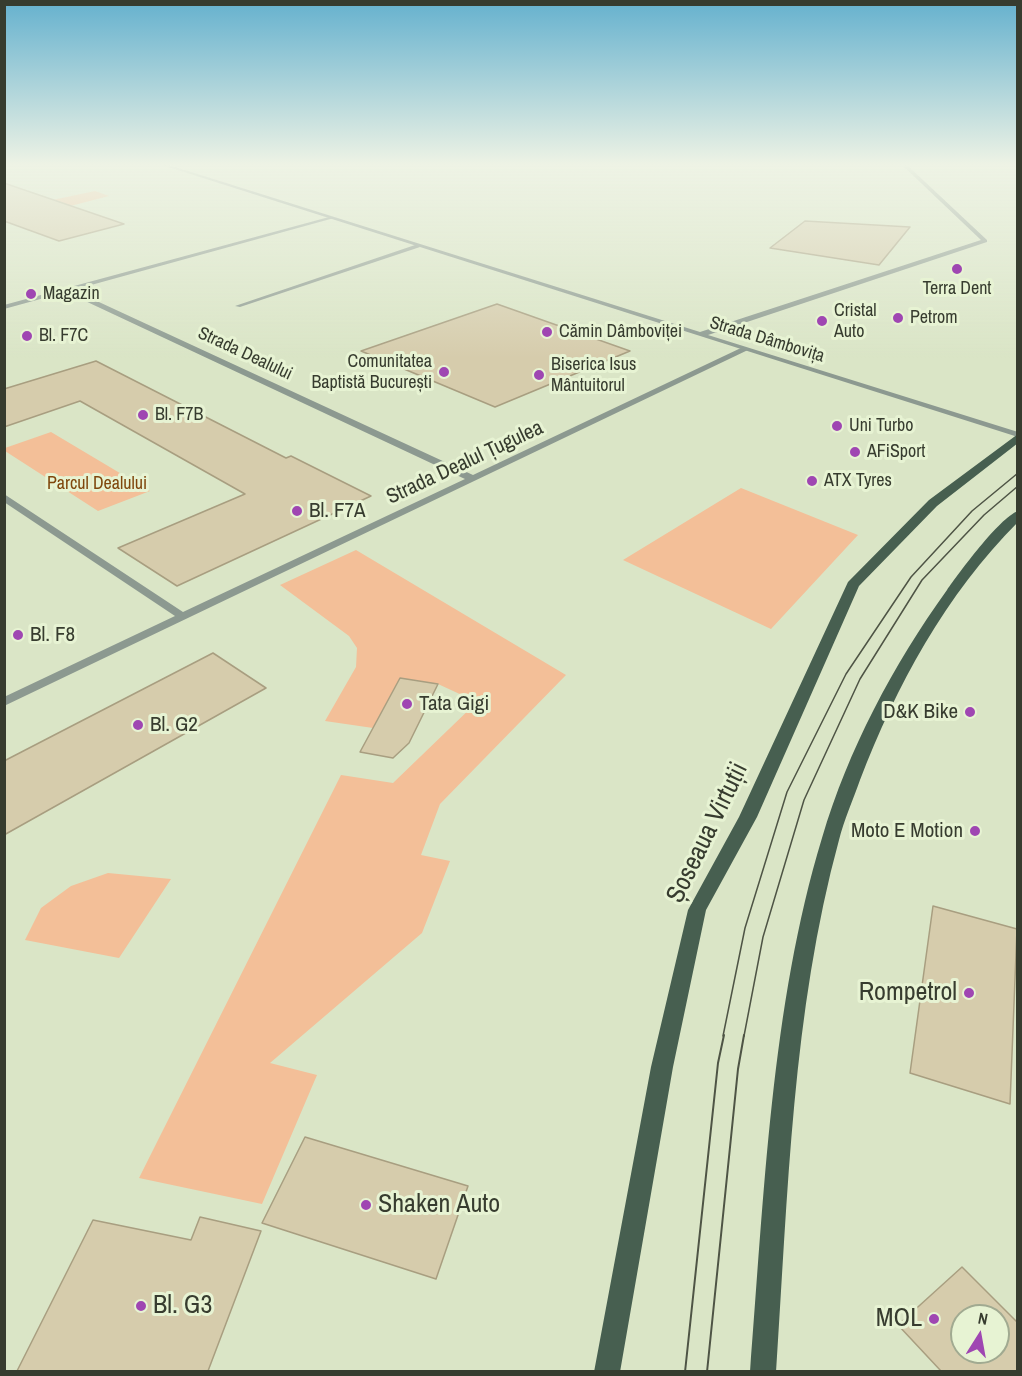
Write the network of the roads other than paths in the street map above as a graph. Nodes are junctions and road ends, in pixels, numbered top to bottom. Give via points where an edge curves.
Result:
1 (290, 229) edge
2 (366, 229) edge
3 (972, 229) edge
4 (418, 246) junction
5 (67, 290) junction
6 (238, 306) dead end
7 (4, 307) edge
8 (699, 335) junction
9 (746, 350) junction
10 (1017, 436) edge
11 (473, 479) junction
12 (4, 496) edge
13 (1017, 515) edge
14 (183, 617) junction
15 (4, 702) edge
16 (607, 1371) edge
17 (763, 1371) edge

1 - 5 street
2 - 4 street, Strada Dâmbovița
3 - 8 street via 985,241
4 - 6 street
4 - 8 street, Strada Dâmbovița
5 - 7 street
5 - 11 street, Strada Dealului
8 - 9 street, Strada Dâmbovița
9 - 10 street, Strada Dâmbovița
9 - 11 street, Strada Dealul Țugulea
10 - 16 main road, Șoseaua Virtuții via 933,503 853,585 748,817 697,910 662,1067
11 - 14 street, Strada Dealul Țugulea
12 - 14 street
13 - 17 main road via 980,555 906,663 864,748 829,841 804,951 783,1112
14 - 15 street, Strada Dealul Țugulea

